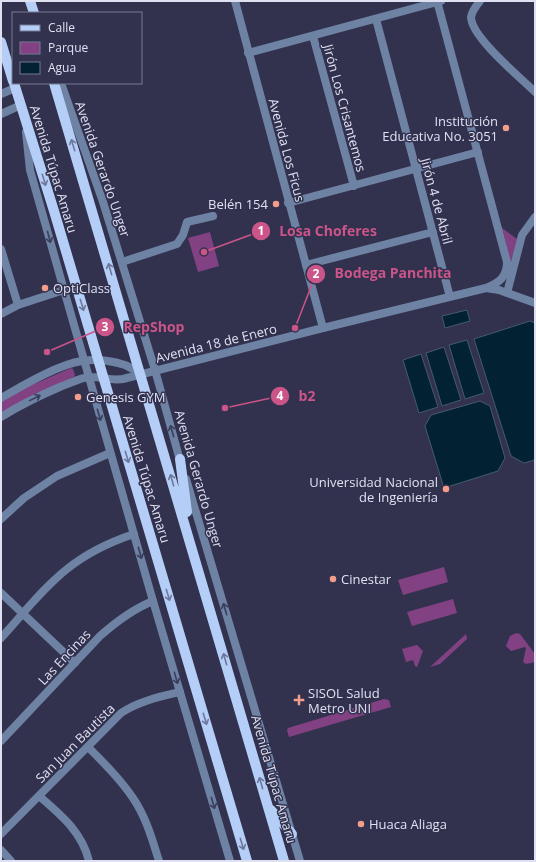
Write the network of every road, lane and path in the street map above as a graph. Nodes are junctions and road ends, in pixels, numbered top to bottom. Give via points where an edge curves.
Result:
1 (30, 1) edge
2 (235, 1) edge
3 (439, 1) edge
4 (480, 1) edge
5 (34, 12) edge
6 (376, 19) junction
7 (313, 36) junction
8 (1, 42) edge
9 (248, 53) junction
10 (12, 78) edge
11 (14, 84) edge
12 (54, 84) edge
13 (61, 84) edge
14 (535, 92) edge
15 (1, 94) edge
16 (21, 105) junction
17 (1, 114) edge
18 (24, 116) junction
19 (478, 152) junction
20 (416, 169) junction
21 (354, 186) junction
22 (288, 203) junction
23 (213, 216) dead end
24 (535, 217) edge
25 (433, 232) junction
26 (1, 249) edge
27 (122, 262) junction
28 (306, 265) junction
29 (486, 288) junction
30 (64, 290) junction
31 (507, 293) junction
32 (450, 297) junction
33 (535, 303) edge
34 (18, 306) junction
35 (1, 314) edge
36 (323, 328) junction
37 (84, 361) junction
38 (99, 361) junction
39 (155, 370) junction
40 (141, 374) junction
41 (88, 377) junction
42 (104, 379) junction
43 (1, 398) edge
44 (1, 417) edge
45 (110, 453) junction
46 (180, 459) junction
47 (1, 519) edge
48 (134, 534) junction
49 (190, 542) junction
50 (1, 593) edge
51 (153, 601) junction
52 (24, 614) junction
53 (1, 638) edge
54 (75, 663) junction
55 (180, 692) junction
56 (1, 741) edge
57 (88, 747) junction
58 (39, 796) junction
59 (269, 808) junction
60 (1, 834) edge
61 (292, 834) junction
62 (1, 850) edge
63 (11, 861) edge
64 (89, 861) edge
65 (159, 861) edge
66 (230, 861) edge
67 (247, 861) edge
68 (284, 861) edge
69 (300, 861) edge

1 - 5 main road
2 - 9 street, Avenida Los Ficus
3 - 6 street
3 - 19 street
4 - 14 street via 472,13 474,27 494,52
6 - 7 street
6 - 20 street, Jirón 4 de Abril
7 - 9 street
7 - 21 street, Jirón Los Crisantemos
8 - 10 main road, Avenida Túpac Amaru
9 - 22 street, Avenida Los Ficus
11 - 15 street
11 - 16 main road, Avenida Túpac Amaru
40 -> 12 main road, Avenida Túpac Amaru
13 - 27 street, Avenida Gerardo Unger
16 - 17 street
16 - 18 main road, Avenida Túpac Amaru
18 -> 30 street via 30,170
18 -> 38 main road, Avenida Túpac Amaru
19 - 20 street
19 - 29 street via 507,262 502,278
20 - 21 street
20 - 25 street, Jirón 4 de Abril
21 - 22 street
22 - 28 street, Avenida Los Ficus
23 - 27 street via 187,222 175,246
24 - 31 street via 522,235
25 - 28 street
25 - 32 street, Jirón 4 de Abril
26 - 34 street
27 - 39 street, Avenida Gerardo Unger
28 - 36 street, Avenida Los Ficus
29 - 31 street, Avenida 18 de Enero
29 - 32 street, Avenida 18 de Enero
30 - 34 street
30 - 37 street
31 - 33 street, Avenida 18 de Enero
32 - 36 street, Avenida 18 de Enero
34 - 35 street
36 - 39 street, Avenida 18 de Enero
37 - 38 street
37 - 41 street
37 - 43 street via 67,365 40,377
38 - 40 street via 126,365
38 - 42 main road, Avenida Túpac Amaru
39 - 40 street, Avenida 18 de Enero
46 -> 39 street, Avenida Gerardo Unger
40 - 42 street, Avenida 18 de Enero via 123,379
49 -> 40 main road, Avenida Túpac Amaru
41 - 42 street, Avenida 18 de Enero
44 -> 41 street via 47,392
41 -> 45 street
42 -> 67 main road, Avenida Túpac Amaru
45 - 47 street via 57,476 24,498
45 - 48 street
46 - 49 main road
61 -> 46 street, Avenida Gerardo Unger
48 -> 51 street
48 - 52 street via 105,545 78,561 54,580
59 -> 49 main road, Avenida Túpac Amaru
50 - 52 street
51 - 54 street, Las Encinas via 111,626
51 -> 55 street
52 - 53 street
52 - 54 street
54 - 56 street, Las Encinas
55 - 57 street, San Juan Bautista via 147,700 128,708 120,713
55 -> 66 street
57 - 58 street, San Juan Bautista
57 - 65 street via 115,774 134,799 147,825
58 - 60 street, San Juan Bautista
58 - 64 street via 74,830 83,842
59 - 61 main road
59 - 68 main road, Avenida Túpac Amaru
61 - 69 street, Avenida Gerardo Unger
62 - 63 street

